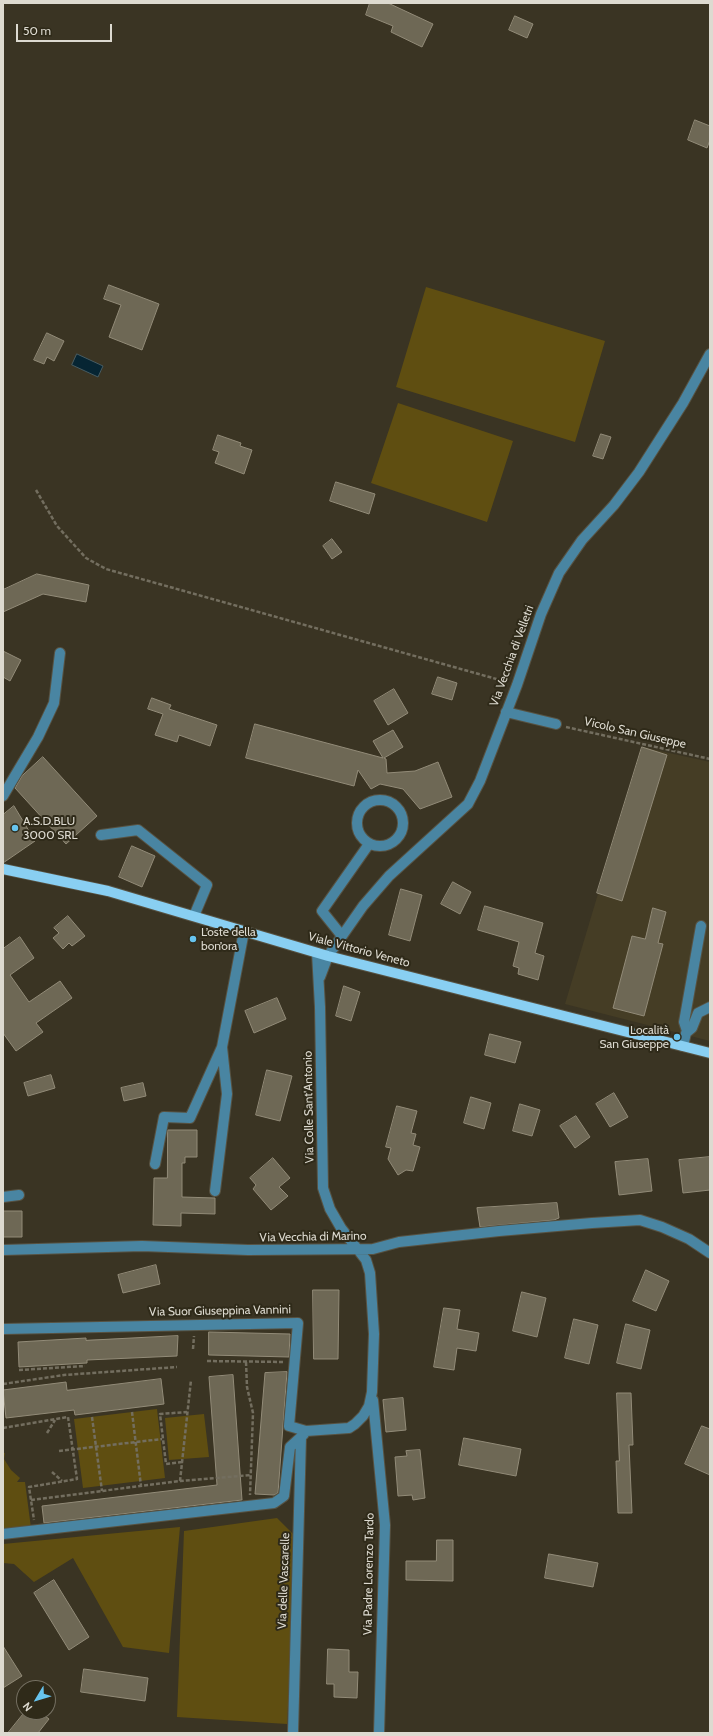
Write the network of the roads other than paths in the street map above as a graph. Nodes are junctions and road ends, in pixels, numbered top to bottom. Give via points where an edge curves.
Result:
1 (710, 354) edge
2 (60, 653) dead end
3 (506, 712) junction
4 (556, 724) road end
5 (3, 796) edge
6 (101, 835) dead end
7 (369, 844) junction
8 (3, 869) edge
9 (194, 916) junction
10 (701, 926) dead end
11 (244, 931) junction
12 (342, 936) junction
13 (317, 953) junction
14 (328, 956) junction
15 (319, 983) junction
16 (710, 1007) edge
17 (687, 1030) junction
18 (683, 1046) junction
19 (222, 1047) junction
20 (710, 1053) edge
21 (155, 1164) dead end
22 (215, 1191) dead end
23 (19, 1195) dead end
24 (3, 1197) edge
25 (358, 1249) junction
26 (3, 1250) edge
27 (710, 1253) edge
28 (3, 1329) edge
29 (372, 1392) junction
30 (304, 1434) junction
31 (3, 1534) edge
32 (293, 1733) edge
33 (379, 1733) edge

1 - 3 street, Via Vecchia di Velletri via 683,403 639,472 614,505 582,540 559,573 541,614
2 - 5 street via 54,703 38,737
3 - 4 street
3 - 12 street, Via Vecchia di Velletri via 480,781 468,804 389,876
6 - 9 street via 138,830 207,885
7 - 7 street via 376,846 390,843 400,833 402,818 388,802 373,802 366,805 357,818 359,833
7 - 12 street via 322,911
8 - 9 main road, Viale Vittorio Veneto via 108,891
9 - 11 main road, Viale Vittorio Veneto
10 - 17 street via 684,1022
11 - 13 main road, Viale Vittorio Veneto
11 - 19 street
12 - 14 street, Via Vecchia di Velletri
13 - 14 main road, Viale Vittorio Veneto
13 - 15 street
14 - 15 street, Via Colle Sant'Antonio
14 - 18 main road, Viale Vittorio Veneto
15 - 25 street, Via Colle Sant'Antonio via 323,1188 337,1222
16 - 17 street via 698,1013 692,1028
17 - 18 street
18 - 20 main road, Viale Vittorio Veneto
19 - 21 street via 190,1118 164,1117
19 - 22 street via 227,1094
23 - 24 street
25 - 26 street, Via Vecchia di Marino via 248,1250 142,1246
25 - 27 street, Via Vecchia di Marino via 499,1231 640,1220 689,1239
25 - 29 street, Via Suor Giuseppina Vannini via 366,1260 370,1273 374,1334
28 - 30 street, Via Suor Giuseppina Vannini via 298,1323 289,1426
29 - 30 street, Via Suor Giuseppina Vannini via 369,1406 355,1424 341,1430
29 - 33 street, Via Padre Lorenzo Tardo via 385,1525
30 - 31 street via 290,1447 284,1496 274,1503
30 - 32 street, Via delle Vascarelle

